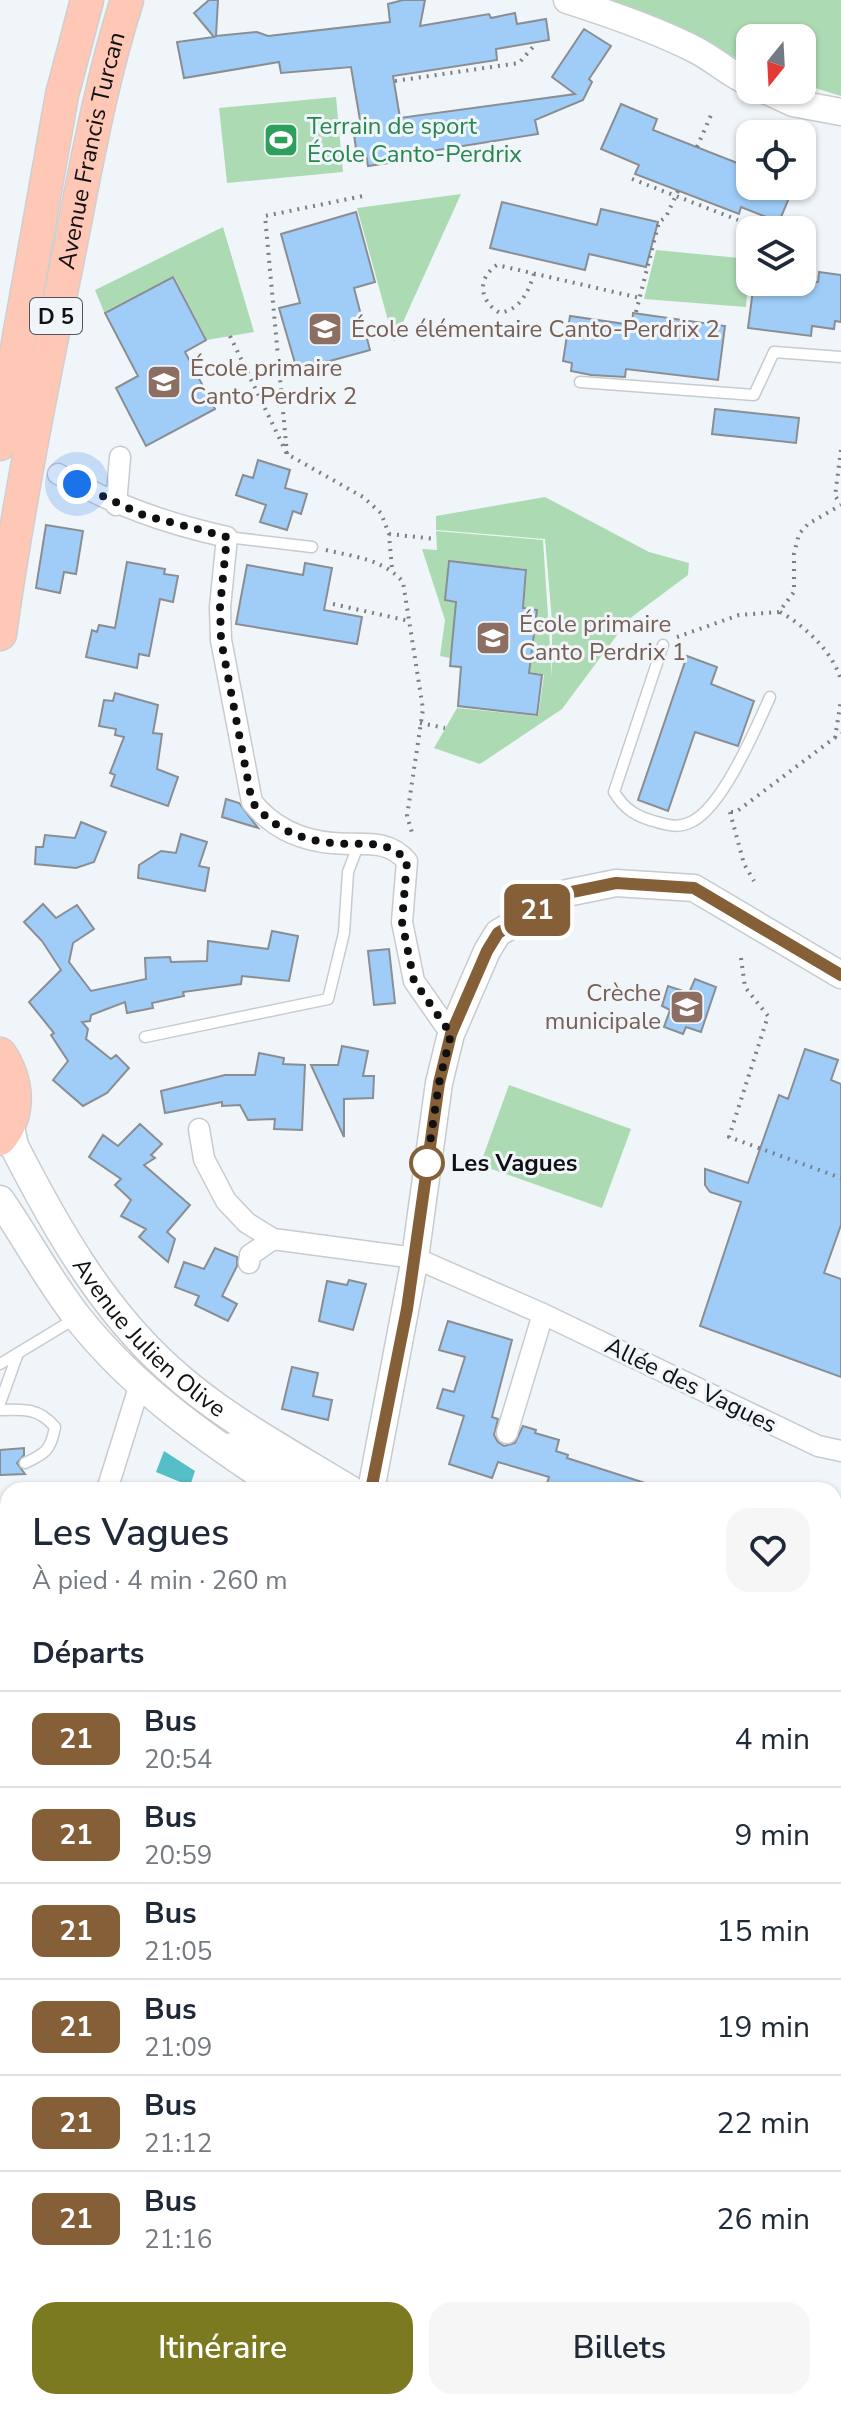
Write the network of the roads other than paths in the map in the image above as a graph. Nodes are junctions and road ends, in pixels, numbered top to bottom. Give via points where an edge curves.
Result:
1 (87, 0) edge
2 (127, 0) edge
3 (150, 0) edge
4 (567, 0) edge
5 (106, 66) junction
6 (736, 77) edge
7 (798, 104) edge
8 (841, 112) edge
9 (841, 357) edge
10 (580, 382) dead end
11 (0, 444) edge
12 (120, 457) dead end
13 (58, 474) dead end
14 (116, 505) junction
15 (227, 537) junction
16 (312, 547) road end
17 (0, 634) edge
18 (663, 645) road end
19 (770, 697) dead end
20 (360, 841) junction
21 (841, 975) edge
22 (451, 1034) junction
23 (145, 1037) dead end
24 (0, 1054) edge
25 (199, 1129) dead end
26 (5, 1133) edge
27 (0, 1200) edge
28 (273, 1239) junction
29 (415, 1258) junction
30 (249, 1263) dead end
31 (543, 1314) junction
32 (78, 1317) junction
33 (17, 1356) junction
34 (0, 1364) edge
35 (140, 1384) junction
36 (0, 1403) edge
37 (0, 1410) edge
38 (507, 1433) dead end
39 (202, 1436) junction
40 (841, 1451) edge
41 (25, 1463) dead end
42 (109, 1482) edge
43 (272, 1482) edge
44 (307, 1482) edge
45 (337, 1482) edge
46 (373, 1482) edge

1 - 11 main road, Avenue Francis Turcan / D 5 via 62,95
2 - 5 main road, Avenue Francis Turcan / D 5
3 - 5 main road
4 - 6 street via 699,52
5 - 17 main road, Avenue Francis Turcan / D 5 via 35,421
7 - 8 street
9 - 10 lane via 774,352 754,395
12 - 14 street
13 - 14 street
14 - 15 street
15 - 16 lane
15 - 20 street via 221,640 252,802 268,822 300,837
18 - 19 lane via 614,792 631,812 675,827 695,820 737,769
20 - 22 street via 396,849 407,861 402,922 414,981
20 - 23 lane via 348,872 344,933 328,999
21 - 22 street via 694,888 616,883 567,893 498,933
22 - 29 street via 439,1083
24 - 26 main road via 17,1090
25 - 28 street, Allée des Vagues via 204,1159 226,1201
26 - 45 main road, Avenue Julien Olive via 79,1264 127,1326 216,1407
27 - 32 main road, Avenue Julien Olive
28 - 29 street, Allée des Vagues
28 - 30 street via 250,1255
29 - 31 street, Allée des Vagues
29 - 46 street
31 - 38 street
31 - 40 street, Allée des Vagues via 818,1446
32 - 33 lane
32 - 35 main road, Avenue Julien Olive
33 - 34 lane
33 - 36 lane
35 - 39 main road, Avenue Julien Olive
35 - 42 street
37 - 41 lane via 29,1409 44,1414 55,1427 45,1454
39 - 43 main road, Avenue Julien Olive
39 - 44 street, Avenue Julien Olive via 249,1452

